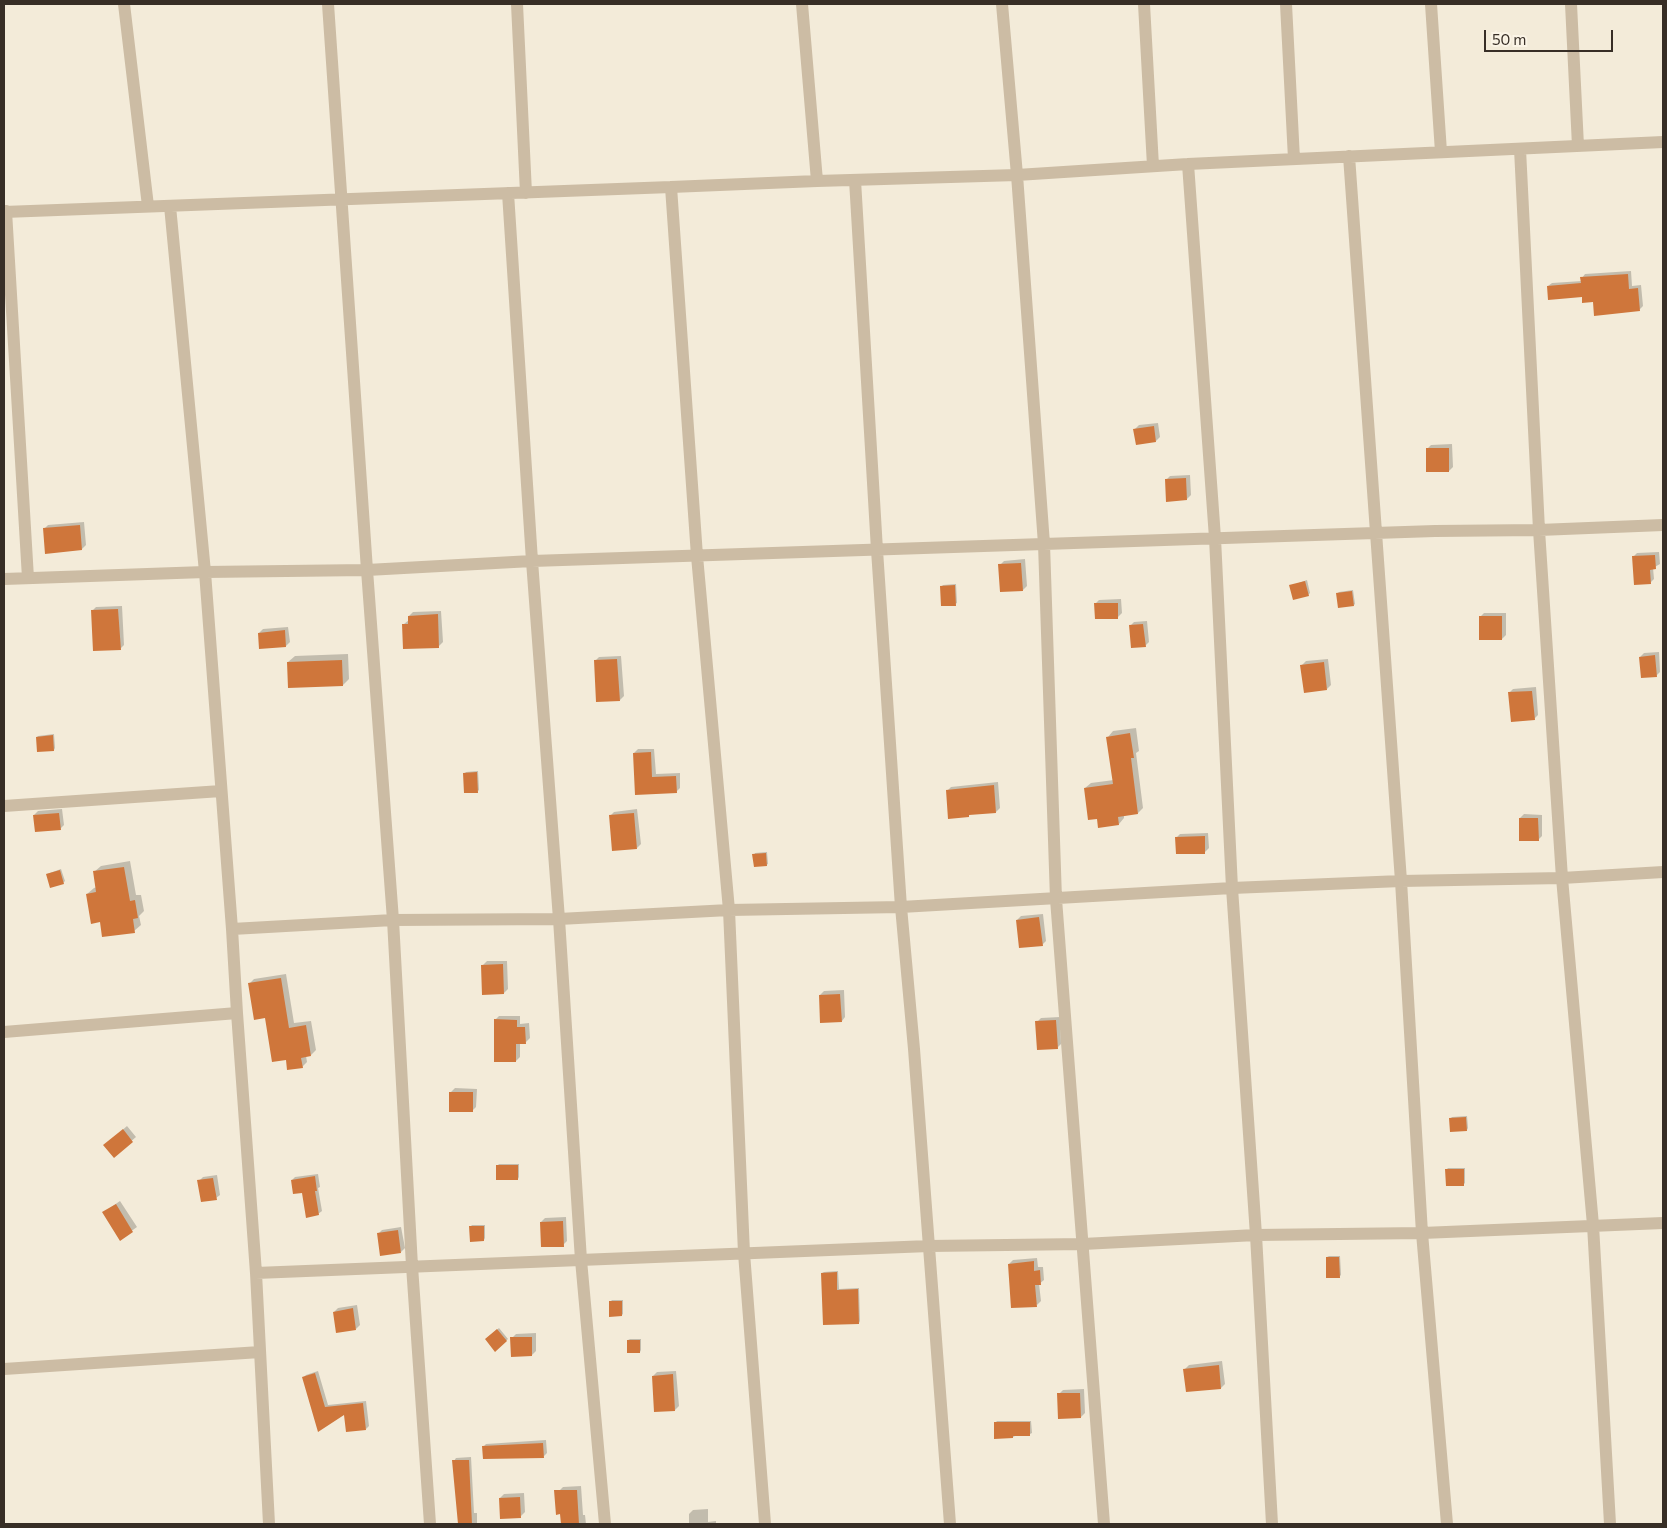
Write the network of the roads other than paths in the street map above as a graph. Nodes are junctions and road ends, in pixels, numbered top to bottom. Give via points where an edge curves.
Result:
1 (124, 4) edge
2 (328, 4) edge
3 (517, 4) edge
4 (802, 4) edge
5 (1002, 4) edge
6 (1144, 4) edge
7 (1286, 4) edge
8 (1431, 4) edge
9 (1571, 4) edge
10 (1663, 142) edge
11 (1578, 146) junction
12 (1520, 149) junction
13 (1441, 152) junction
14 (1349, 156) junction
15 (1294, 159) junction
16 (1188, 164) junction
17 (1153, 166) junction
18 (1017, 175) junction
19 (855, 180) junction
20 (816, 181) junction
21 (671, 188) junction
22 (526, 192) junction
23 (508, 193) junction
24 (342, 200) junction
25 (148, 206) junction
26 (170, 206) junction
27 (5, 211) edge
28 (1663, 525) edge
29 (1539, 530) junction
30 (1376, 533) junction
31 (1215, 538) junction
32 (1044, 544) junction
33 (877, 550) junction
34 (697, 556) junction
35 (532, 561) junction
36 (367, 570) junction
37 (204, 572) junction
38 (28, 578) junction
39 (4, 579) edge
40 (220, 791) junction
41 (4, 806) edge
42 (1663, 872) edge
43 (1562, 878) junction
44 (1401, 881) junction
45 (1232, 888) junction
46 (1056, 899) junction
47 (901, 907) junction
48 (729, 910) junction
49 (558, 919) junction
50 (393, 920) junction
51 (232, 929) junction
52 (237, 1013) junction
53 (4, 1032) edge
54 (1663, 1223) edge
55 (1593, 1225) junction
56 (1422, 1233) junction
57 (1256, 1235) junction
58 (1084, 1244) junction
59 (929, 1246) junction
60 (744, 1253) junction
61 (581, 1260) junction
62 (412, 1266) junction
63 (256, 1273) junction
64 (260, 1352) junction
65 (4, 1369) edge
66 (269, 1524) edge
67 (430, 1524) edge
68 (605, 1524) edge
69 (765, 1524) edge
70 (950, 1524) edge
71 (1104, 1524) edge
72 (1272, 1524) edge
73 (1447, 1524) edge
74 (1610, 1524) edge

1 - 25 street
2 - 24 street
3 - 22 street
4 - 20 street
5 - 18 street
6 - 17 street
7 - 15 street
8 - 13 street
9 - 11 street
10 - 11 street
11 - 12 street
12 - 13 street
12 - 29 street
13 - 14 street
14 - 15 street
14 - 30 street
15 - 16 street
16 - 17 street
16 - 31 street
17 - 18 street
18 - 19 street
18 - 32 street
19 - 20 street
19 - 33 street
20 - 21 street
21 - 22 street
21 - 34 street
22 - 23 street
23 - 24 street
23 - 35 street
24 - 26 street
24 - 36 street
25 - 26 street
25 - 27 street
26 - 37 street
27 - 38 street
28 - 29 street
29 - 30 street
29 - 43 street
30 - 31 street
30 - 44 street
31 - 32 street
31 - 45 street
32 - 33 street
32 - 46 street
33 - 34 street
33 - 47 street
34 - 35 street
34 - 48 street
35 - 36 street
35 - 49 street
36 - 37 street
36 - 50 street
37 - 38 street
37 - 40 street
38 - 39 street
40 - 41 street
40 - 51 street
42 - 43 street
43 - 44 street
43 - 55 street
44 - 45 street
44 - 56 street
45 - 46 street
45 - 57 street
46 - 47 street
46 - 58 street
47 - 48 street
47 - 59 street
48 - 49 street
48 - 60 street
49 - 50 street
49 - 61 street
50 - 51 street
50 - 62 street
51 - 52 street
52 - 53 street
52 - 63 street
54 - 55 street
55 - 56 street
55 - 74 street
56 - 57 street
56 - 73 street
57 - 58 street
57 - 72 street
58 - 59 street
58 - 71 street
59 - 60 street
59 - 70 street
60 - 61 street
60 - 69 street
61 - 62 street
61 - 68 street
62 - 63 street
62 - 67 street
63 - 64 street
64 - 65 street
64 - 66 street

